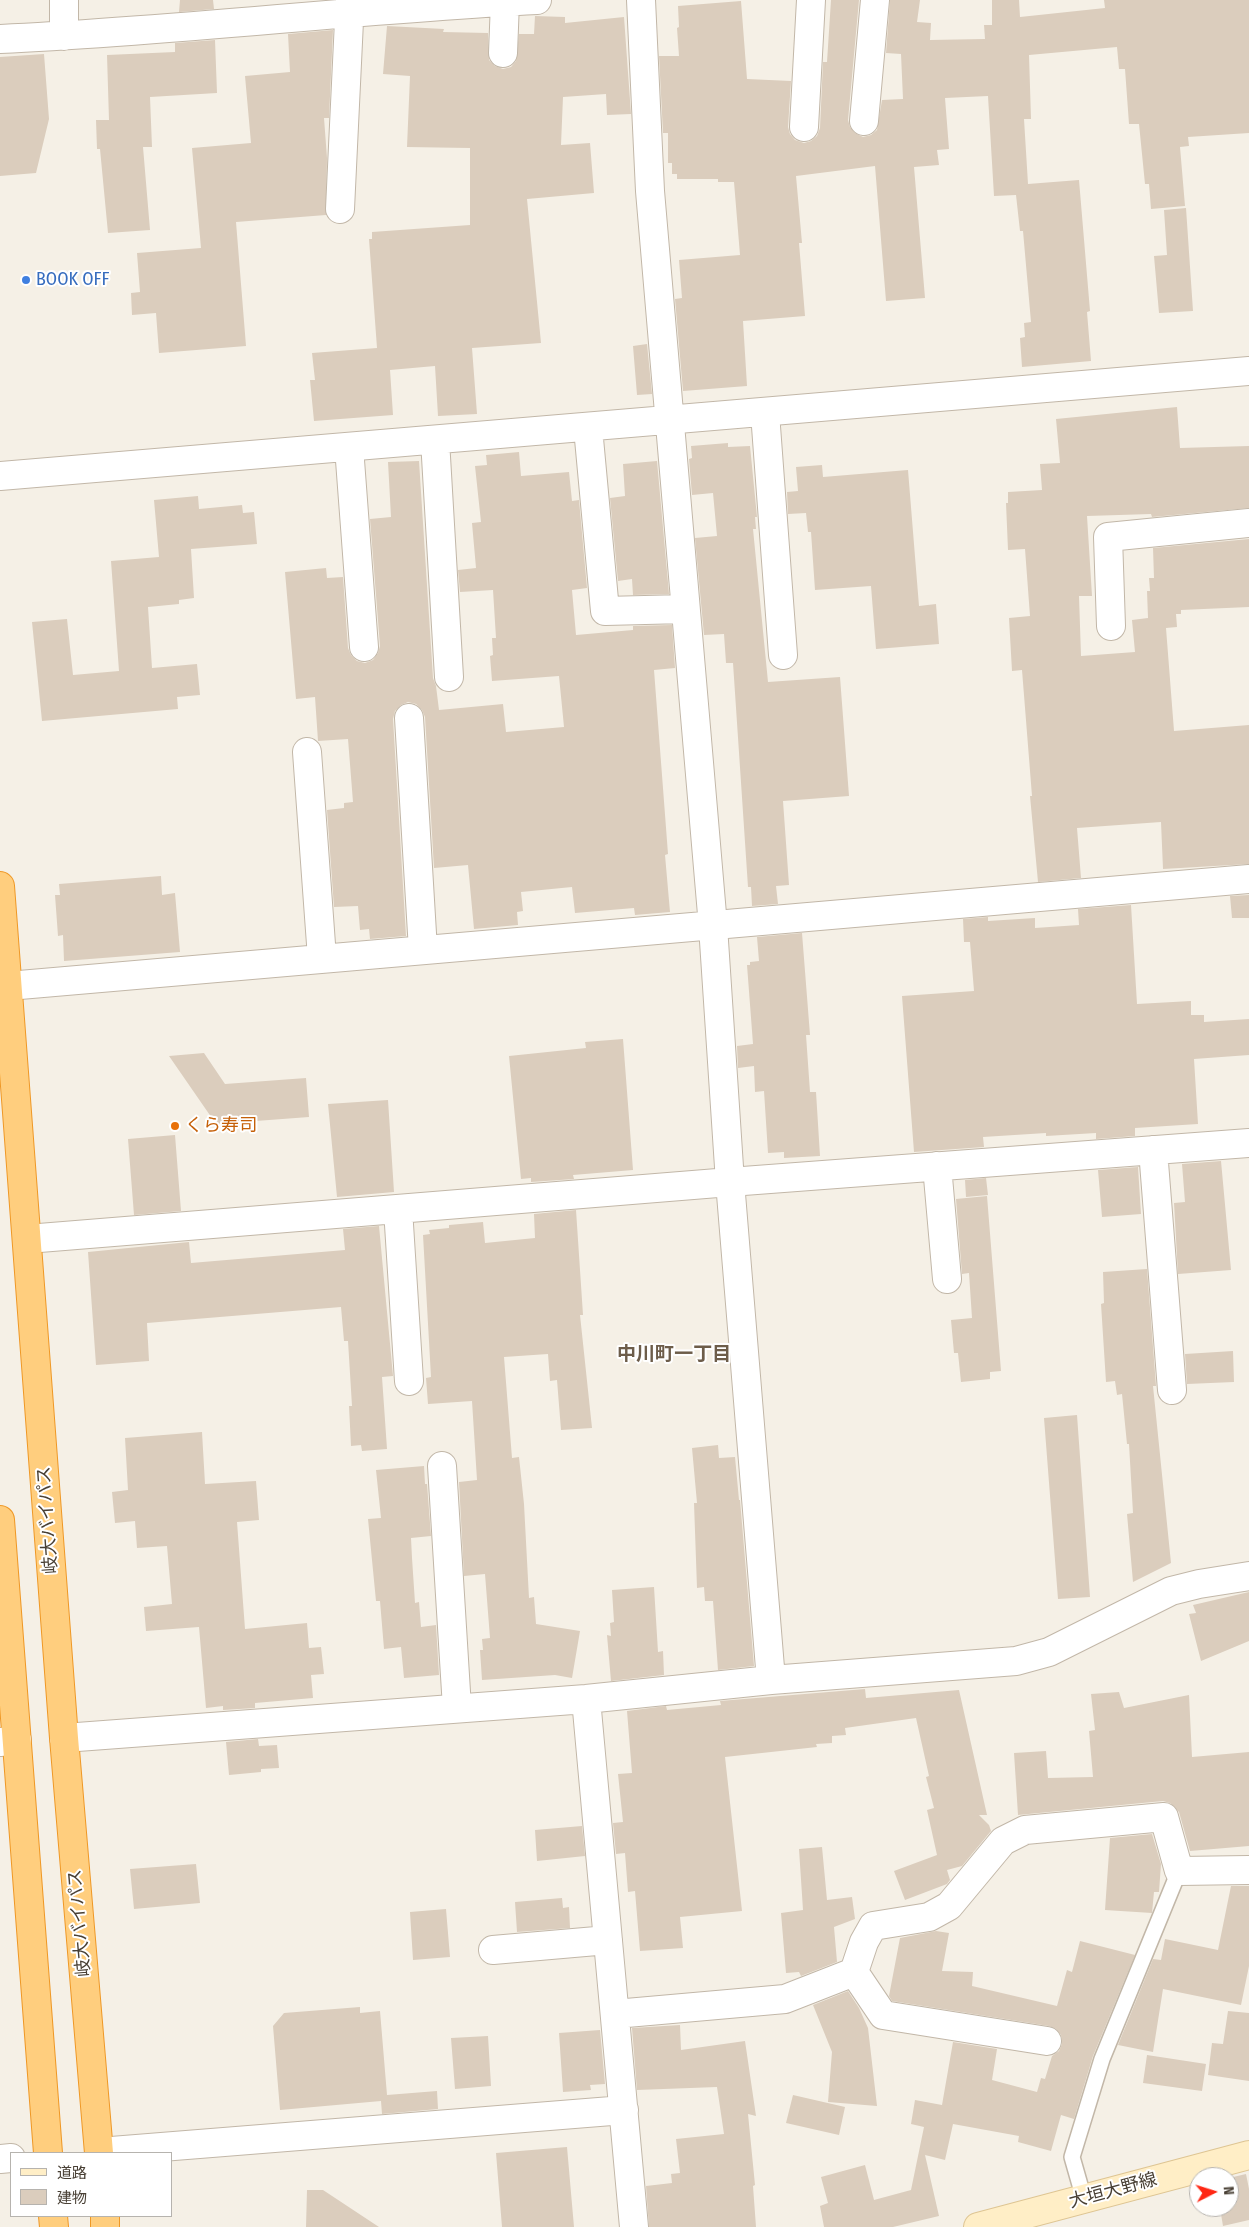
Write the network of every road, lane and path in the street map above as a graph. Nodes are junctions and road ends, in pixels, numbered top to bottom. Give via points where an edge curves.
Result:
1 (64, 0) edge
2 (537, 0) edge
3 (641, 0) edge
4 (811, 0) edge
5 (875, 0) edge
6 (476, 2) edge
7 (505, 2) junction
8 (349, 6) edge
9 (64, 36) junction
10 (0, 40) edge
11 (503, 53) dead end
12 (864, 121) dead end
13 (804, 127) dead end
14 (340, 209) dead end
15 (1249, 372) edge
16 (765, 413) junction
17 (670, 421) junction
18 (588, 428) junction
19 (435, 440) junction
20 (350, 447) junction
21 (0, 476) edge
22 (1249, 523) edge
23 (686, 608) junction
24 (1111, 626) dead end
25 (364, 647) dead end
26 (783, 655) dead end
27 (449, 677) dead end
28 (409, 718) dead end
29 (307, 752) dead end
30 (1249, 879) edge
31 (0, 886) edge
32 (713, 926) junction
33 (423, 950) junction
34 (322, 958) junction
35 (8, 986) junction
36 (1249, 1143) edge
37 (1153, 1150) junction
38 (937, 1166) junction
39 (730, 1182) junction
40 (398, 1209) junction
41 (27, 1239) junction
42 (947, 1279) dead end
43 (409, 1381) dead end
44 (1172, 1390) dead end
45 (442, 1466) dead end
46 (0, 1520) edge
47 (1249, 1576) edge
48 (771, 1680) junction
49 (586, 1699) junction
50 (457, 1708) junction
51 (64, 1738) junction
52 (9, 1741) edge
53 (1249, 1870) edge
54 (1179, 1872) junction
55 (608, 1940) junction
56 (493, 1950) dead end
57 (854, 1972) junction
58 (615, 2014) junction
59 (1047, 2041) dead end
60 (624, 2110) junction
61 (48, 2152) edge
62 (99, 2152) edge
63 (111, 2152) edge
64 (1249, 2155) edge
65 (1084, 2199) junction
66 (634, 2227) edge
67 (978, 2227) edge

1 - 9 street
2 - 7 street
3 - 17 street via 650,191
4 - 13 street
5 - 12 street
6 - 7 street
6 - 8 street
7 - 11 street
8 - 9 street
8 - 14 street
9 - 10 street
15 - 16 street
16 - 17 street
16 - 26 street
17 - 18 street
17 - 23 street
18 - 19 street
18 - 23 street via 605,611
19 - 20 street
19 - 27 street
20 - 21 street
20 - 25 street
22 - 24 street via 1108,537
23 - 32 street
28 - 33 street
29 - 34 street
30 - 32 street
31 - 35 highway, 岐大バイパス
32 - 33 street
32 - 39 street
33 - 34 street
34 - 35 street
35 - 41 highway, 岐大バイパス
36 - 37 street
37 - 38 street
37 - 44 street
38 - 39 street
38 - 42 street
39 - 40 street
39 - 48 street
40 - 41 street
40 - 43 street
41 - 51 highway, 岐大バイパス
45 - 50 street
46 - 52 highway
47 - 48 street via 1171,1591 1049,1652 1016,1661
48 - 49 street
49 - 50 street
49 - 55 street
50 - 51 street
51 - 62 highway, 岐大バイパス
52 - 61 highway
53 - 54 street
54 - 57 street via 1164,1817 1025,1830 1002,1841 949,1906 929,1917 874,1926 864,1942
54 - 65 lane via 1102,2059 1072,2156
55 - 56 street
55 - 58 street
57 - 58 street via 785,1999
57 - 59 street via 883,2015
58 - 60 street
60 - 63 street
60 - 66 street
64 - 65 main road, 大垣大野線
65 - 67 main road, 大垣大野線

